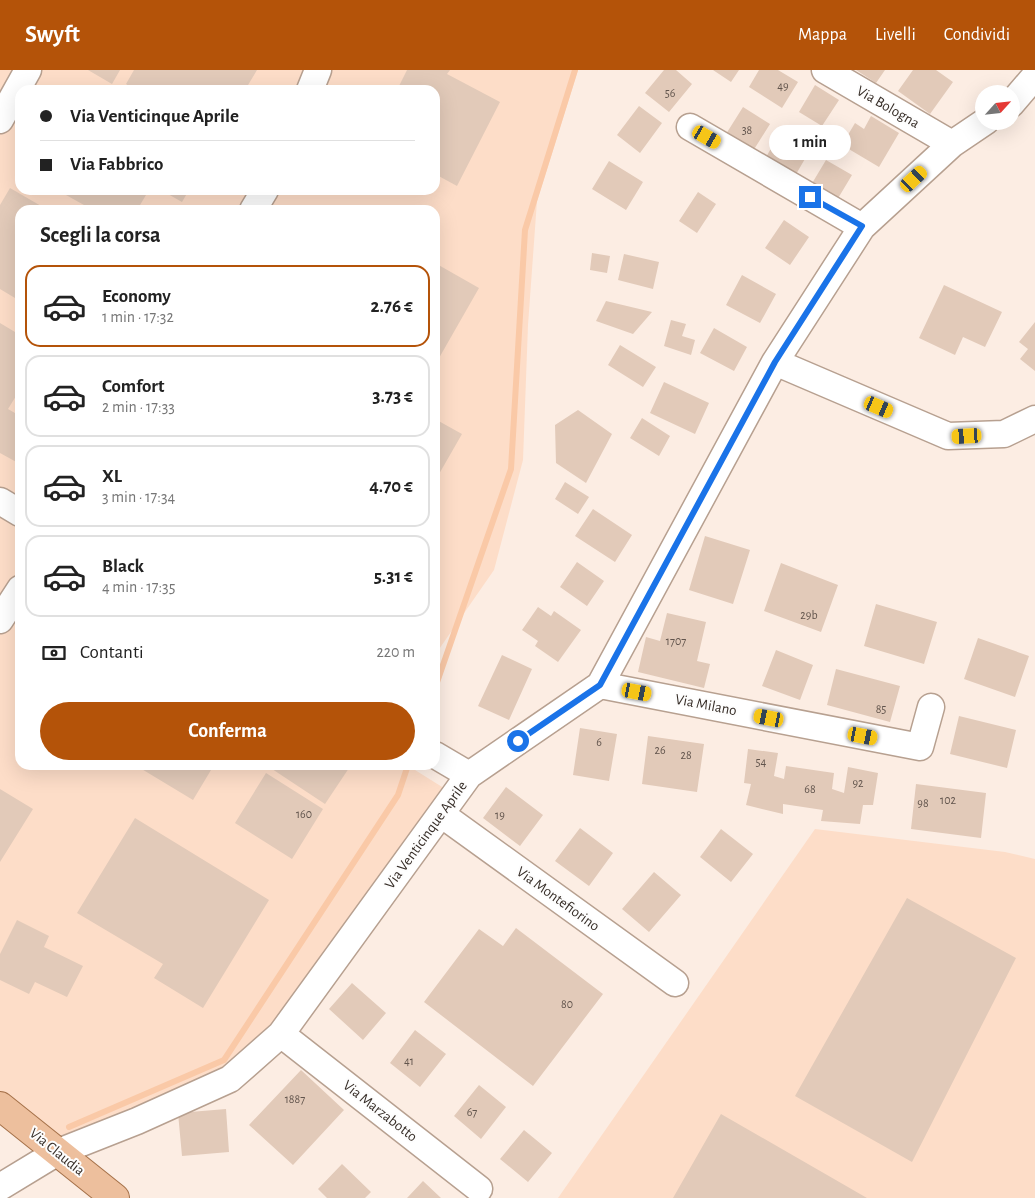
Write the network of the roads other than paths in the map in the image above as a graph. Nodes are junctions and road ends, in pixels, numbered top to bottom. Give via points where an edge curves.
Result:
1 (28, 70) edge
2 (318, 70) edge
3 (825, 70) edge
4 (1035, 76) edge
5 (20, 85) edge
6 (312, 85) edge
7 (15, 93) edge
8 (1020, 94) edge
9 (0, 120) edge
10 (690, 127) dead end
11 (975, 128) edge
12 (952, 144) junction
13 (862, 226) junction
14 (775, 362) junction
15 (1035, 420) edge
16 (0, 501) edge
17 (15, 510) edge
18 (15, 596) edge
19 (0, 620) edge
20 (600, 685) junction
21 (931, 708) dead end
22 (440, 758) edge
23 (469, 775) junction
24 (441, 814) junction
25 (675, 983) dead end
26 (281, 1034) junction
27 (0, 1106) edge
28 (56, 1152) junction
29 (0, 1187) edge
30 (479, 1189) dead end
31 (115, 1198) edge

1 - 5 street
2 - 6 street
3 - 12 street, Via Bologna
4 - 8 street
7 - 9 street
10 - 13 street
11 - 12 street, Via Venticinque Aprile
12 - 13 street, Via Venticinque Aprile
13 - 14 street, Via Venticinque Aprile
14 - 15 street via 948,436 1004,434
14 - 20 street, Via Venticinque Aprile
16 - 17 street
18 - 19 street
20 - 21 street, Via Milano via 920,747
20 - 23 street, Via Venticinque Aprile
22 - 23 street
23 - 24 street, Via Venticinque Aprile
24 - 25 street, Via Montefiorino
24 - 26 street, Via Venticinque Aprile
26 - 28 street, Via Venticinque Aprile via 230,1079
26 - 30 street, Via Marzabotto
27 - 28 main road, Via Claudia
28 - 29 street, Via Venticinque Aprile
28 - 31 main road, Via Claudia

